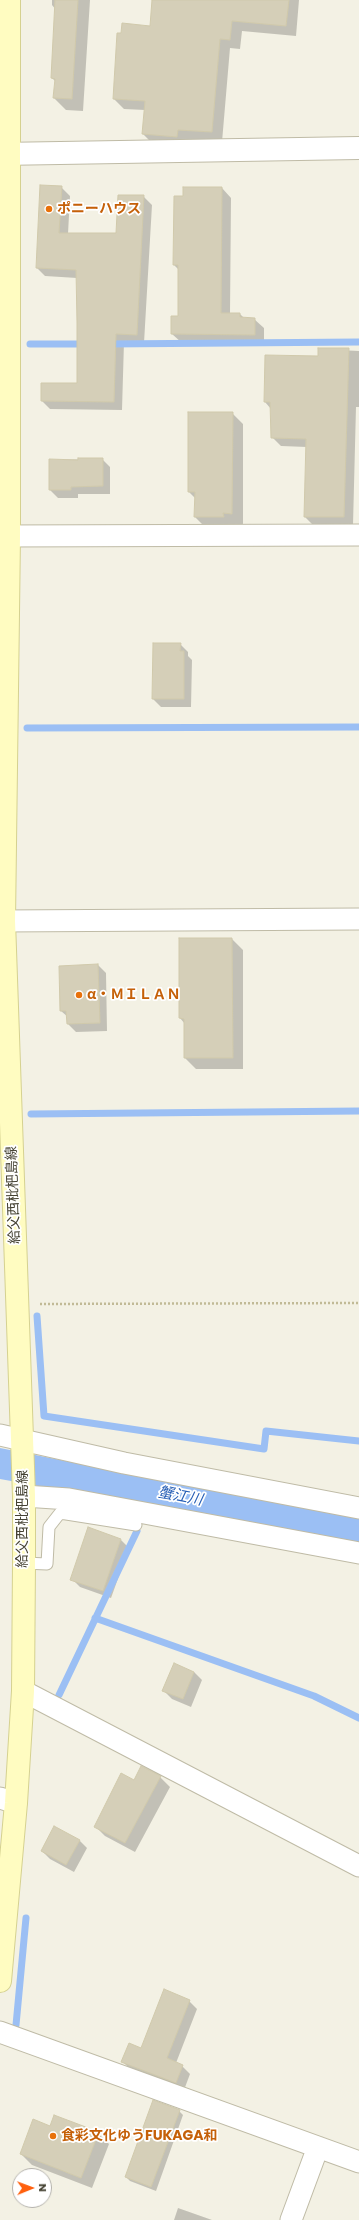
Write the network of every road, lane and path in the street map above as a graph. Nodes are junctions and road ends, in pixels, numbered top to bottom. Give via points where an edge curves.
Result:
1 (9, 0) edge
2 (359, 148) edge
3 (4, 154) edge
4 (359, 535) edge
5 (4, 536) edge
6 (359, 919) edge
7 (2, 921) edge
8 (359, 1303) edge
9 (17, 1304) junction
10 (0, 1435) edge
11 (22, 1439) junction
12 (24, 1496) junction
13 (359, 1508) edge
14 (136, 1525) dead end
15 (359, 1553) edge
16 (24, 1562) junction
17 (23, 1691) junction
18 (8, 1800) edge
19 (359, 1866) edge
20 (0, 1980) edge
21 (0, 2032) edge
22 (318, 2147) junction
23 (359, 2162) edge
24 (291, 2220) edge

1 - 3 main road, 給父西枇杷島線
2 - 3 street
3 - 5 main road, 給父西枇杷島線
4 - 5 street
5 - 7 main road, 給父西枇杷島線
6 - 7 street
7 - 9 main road, 給父西枇杷島線
8 - 9 path
9 - 11 main road, 給父西枇杷島線
10 - 11 street
11 - 12 main road, 給父西枇杷島線
11 - 13 street via 124,1463
12 - 15 street via 69,1499
12 - 16 main road, 給父西枇杷島線
14 - 16 lane via 60,1513 49,1527 47,1564
16 - 17 main road, 給父西枇杷島線
17 - 18 main road, 給父西枇杷島線
17 - 19 street
18 - 20 main road, 給父西枇杷島線
21 - 22 street
22 - 23 street
22 - 24 street

